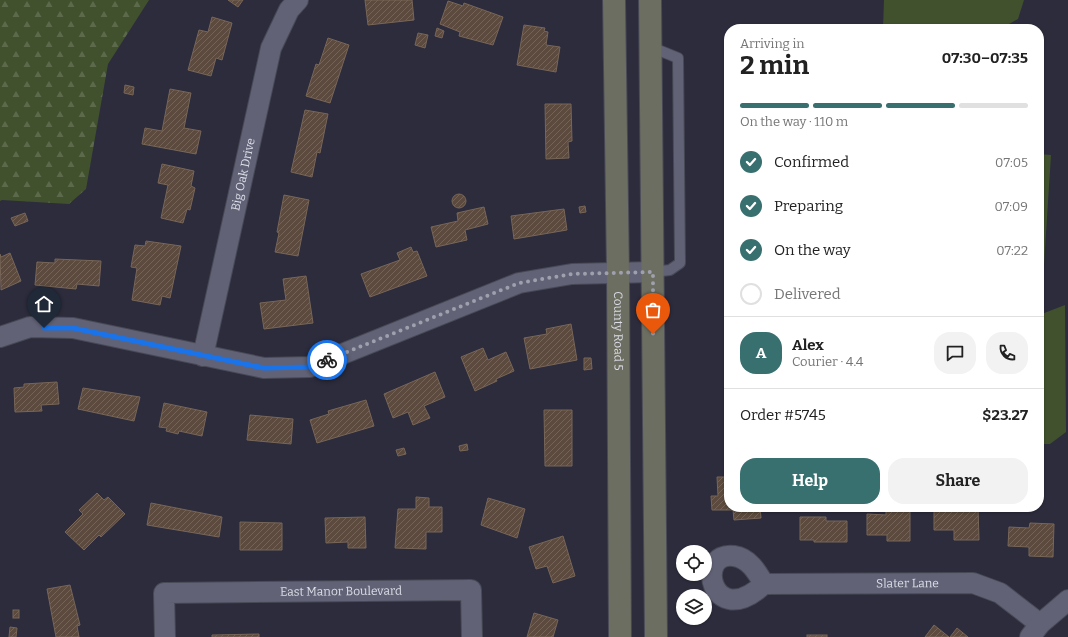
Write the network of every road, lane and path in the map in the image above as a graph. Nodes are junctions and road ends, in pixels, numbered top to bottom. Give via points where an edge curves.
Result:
1 (298, 0) edge
2 (614, 0) edge
3 (650, 0) edge
4 (653, 272) junction
5 (618, 273) junction
6 (0, 337) edge
7 (204, 356) junction
8 (764, 584) dead end
9 (1068, 600) edge
10 (1035, 631) edge
11 (165, 637) edge
12 (472, 637) edge
13 (620, 637) edge
14 (656, 637) edge

1 - 7 street, Big Oak Drive via 290,10 271,48
2 - 5 main road, County Road 5
3 - 4 main road
4 - 5 street
4 - 14 main road
5 - 7 street via 572,274 519,283 310,367 264,368
5 - 13 main road, County Road 5
6 - 7 street via 30,327 73,328
8 - 10 street, Slater Lane via 973,583 1000,593
9 - 10 street, Slater Lane
11 - 12 street, East Manor Boulevard via 164,593 471,590

